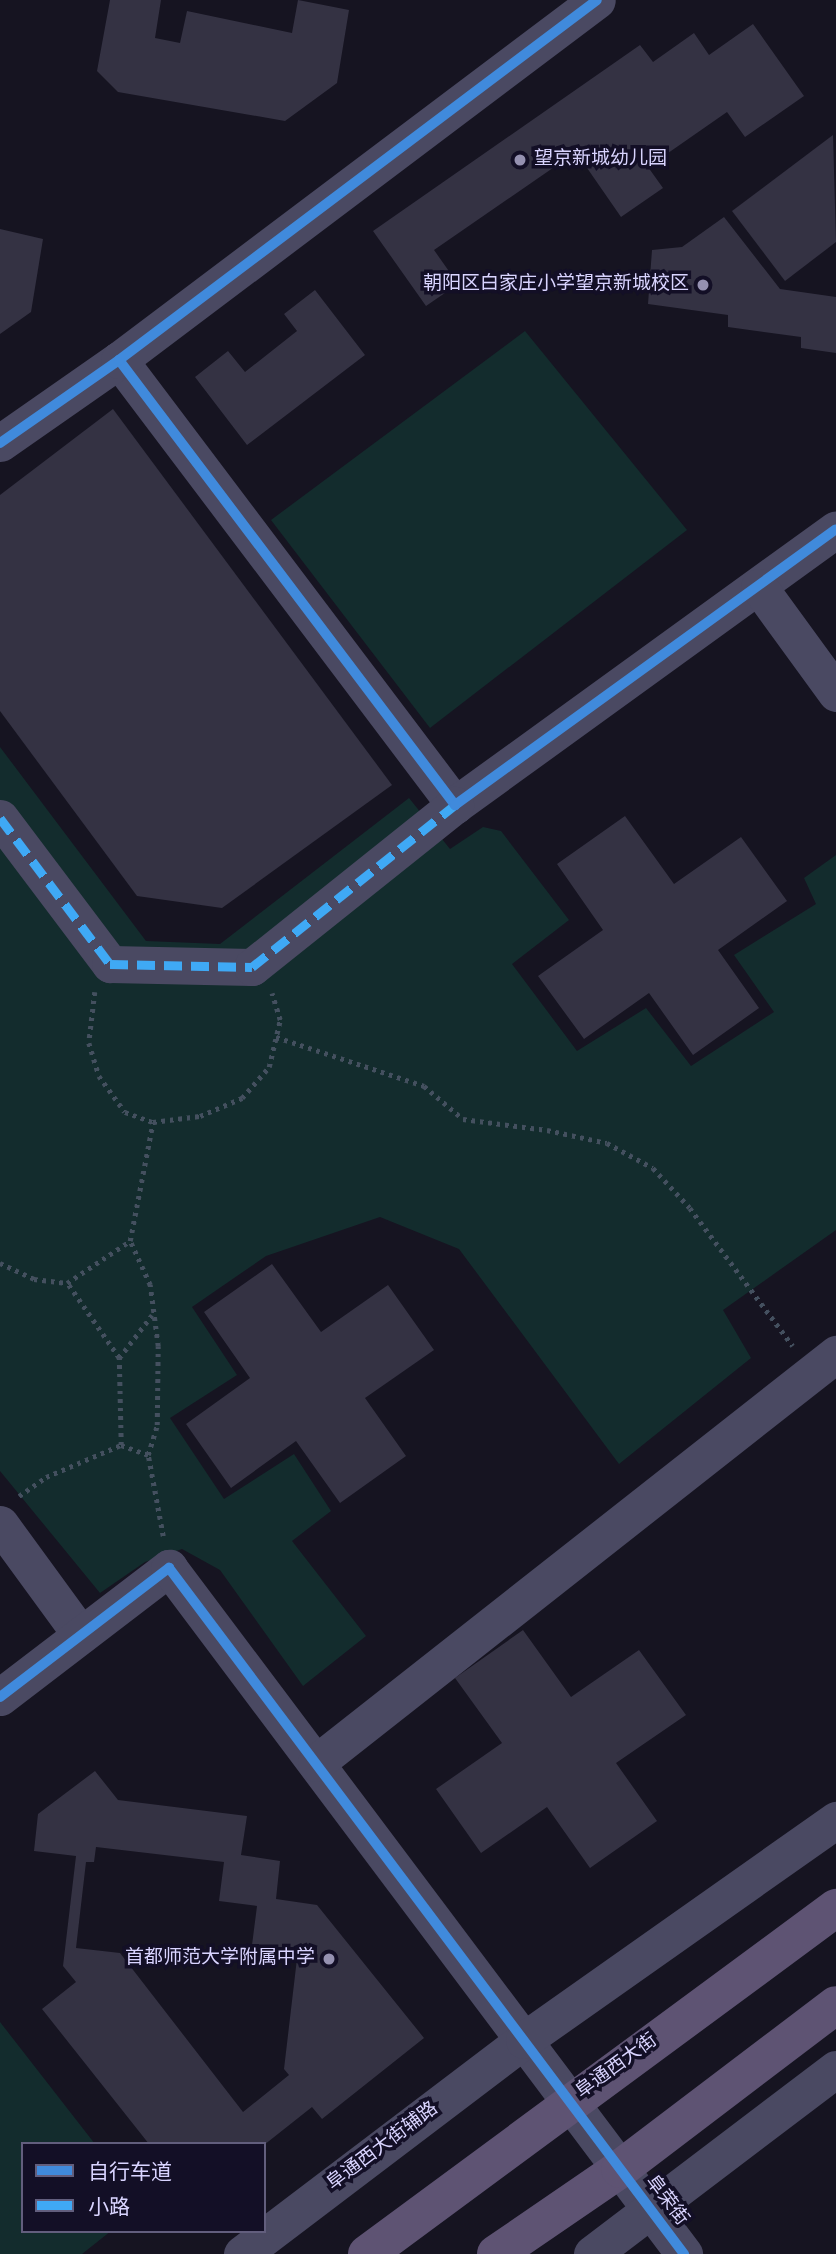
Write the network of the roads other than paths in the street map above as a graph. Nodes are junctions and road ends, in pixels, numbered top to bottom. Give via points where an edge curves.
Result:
1 (597, 0) edge
2 (119, 360) junction
3 (0, 443) edge
4 (836, 529) edge
5 (759, 587) junction
6 (836, 693) edge
7 (455, 805) junction
8 (0, 818) edge
9 (824, 1363) edge
10 (5, 1513) edge
11 (80, 1635) junction
12 (0, 1697) edge
13 (316, 1763) junction
14 (836, 1820) edge
15 (836, 1908) edge
16 (836, 2006) edge
17 (524, 2040) junction
18 (836, 2069) edge
19 (570, 2102) junction
20 (620, 2169) junction
21 (651, 2210) junction
22 (242, 2254) edge
23 (367, 2254) edge
24 (496, 2254) edge
25 (592, 2254) edge
26 (684, 2254) edge

1 - 2 street
2 - 3 street
2 - 7 street
4 - 5 street
5 - 6 street
5 - 7 street
7 - 8 street via 252,967 110,964
9 - 13 street
10 - 11 street
11 - 12 street
11 - 13 street, 阜荣街 via 169,1568
13 - 17 street, 阜荣街
14 - 17 street, 阜通西大街辅路
15 - 19 main road, 阜通西大街
16 - 20 main road
17 - 19 street, 阜荣街
17 - 22 street, 阜通西大街辅路
18 - 21 street
19 - 20 street, 阜荣街
19 - 23 main road, 阜通西大街
20 - 21 street, 阜荣街
20 - 24 main road
21 - 25 street
21 - 26 street, 阜荣街

